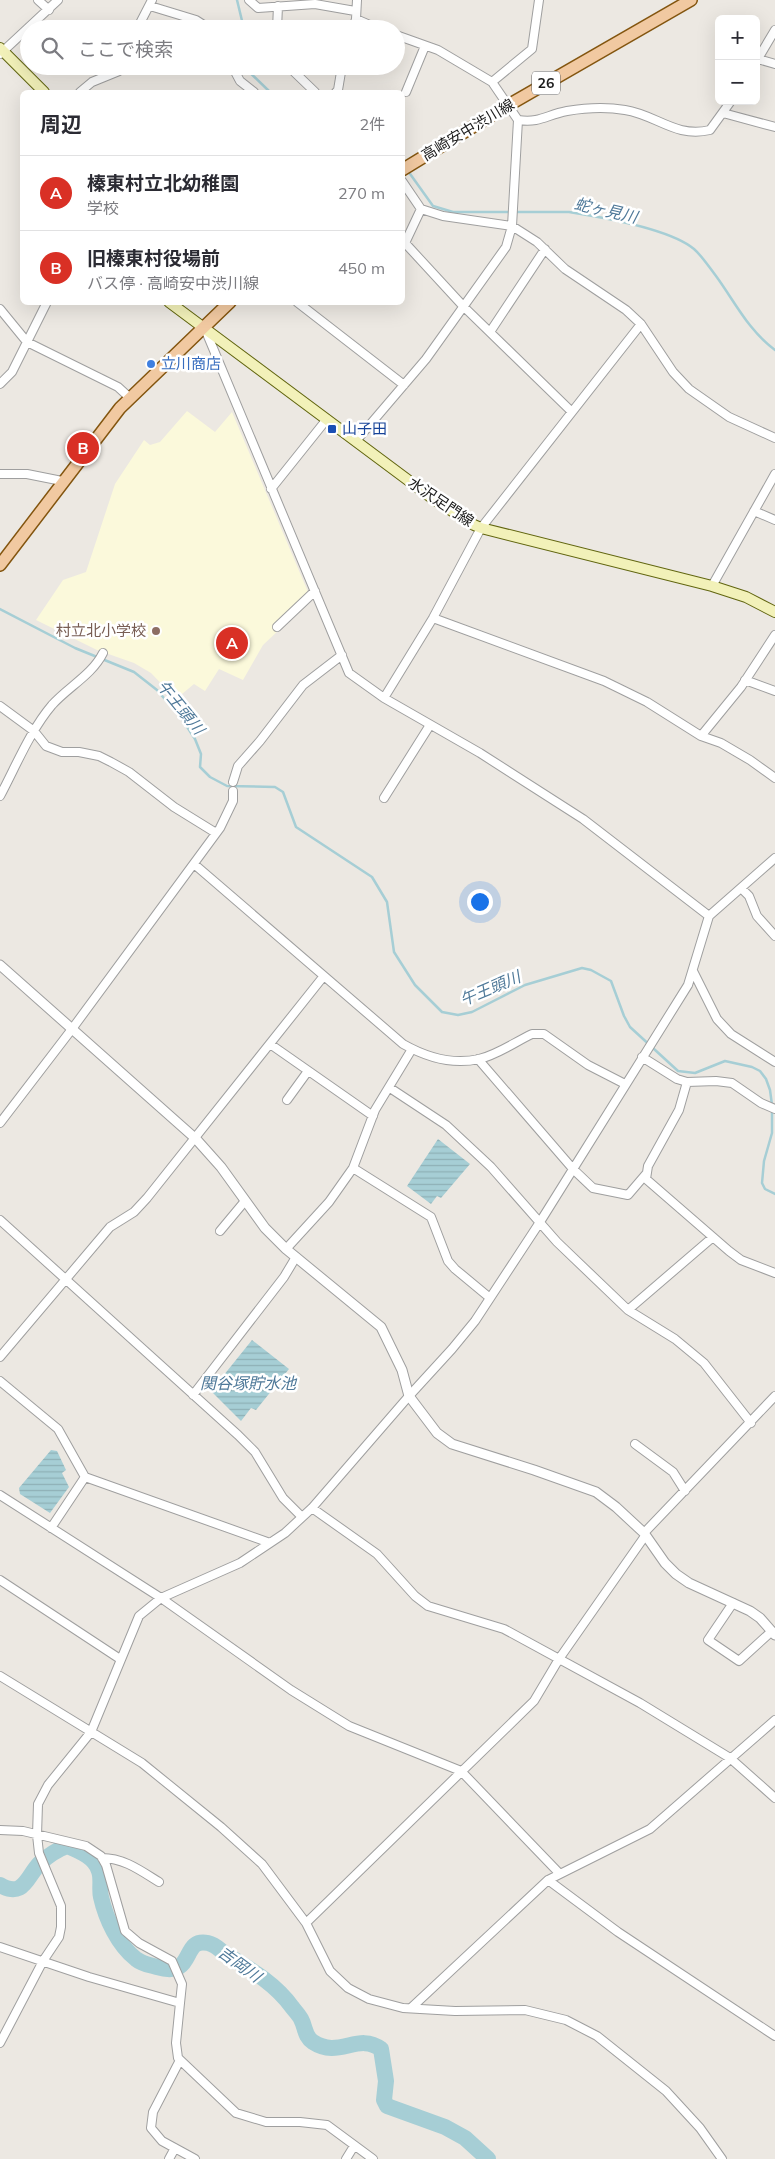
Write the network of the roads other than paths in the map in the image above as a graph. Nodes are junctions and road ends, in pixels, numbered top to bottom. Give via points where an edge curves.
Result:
1 (38, 0) edge
2 (58, 0) edge
3 (249, 0) edge
4 (357, 0) edge
5 (539, 0) edge
6 (691, 0) edge
7 (151, 3) edge
8 (278, 6) junction
9 (49, 10) junction
10 (356, 15) junction
11 (37, 20) edge
12 (142, 20) edge
13 (196, 20) edge
14 (277, 20) edge
15 (355, 20) edge
16 (364, 20) edge
17 (775, 30) edge
18 (20, 35) edge
19 (405, 38) edge
20 (425, 46) junction
21 (1, 51) edge
22 (760, 55) edge
23 (760, 61) edge
24 (775, 64) edge
25 (20, 69) edge
26 (26, 75) edge
27 (109, 75) edge
28 (237, 75) edge
29 (297, 75) edge
30 (340, 75) edge
31 (492, 82) junction
32 (42, 90) edge
33 (82, 90) edge
34 (251, 90) edge
35 (313, 90) edge
36 (338, 90) edge
37 (406, 92) dead end
38 (729, 105) edge
39 (507, 106) junction
40 (723, 114) junction
41 (518, 120) junction
42 (775, 127) edge
43 (405, 168) edge
44 (405, 185) edge
45 (421, 209) junction
46 (512, 226) junction
47 (545, 249) junction
48 (45, 305) edge
49 (173, 305) edge
50 (227, 305) edge
51 (300, 305) edge
52 (464, 307) junction
53 (0, 309) edge
54 (641, 324) junction
55 (204, 328) junction
56 (490, 332) junction
57 (26, 342) junction
58 (0, 384) edge
59 (404, 385) junction
60 (130, 398) junction
61 (572, 412) junction
62 (327, 419) junction
63 (775, 438) edge
64 (356, 441) junction
65 (0, 474) edge
66 (775, 474) edge
67 (62, 481) junction
68 (271, 489) junction
69 (754, 511) junction
70 (775, 520) edge
71 (482, 528) junction
72 (0, 565) edge
73 (712, 586) junction
74 (315, 591) junction
75 (775, 612) edge
76 (433, 618) junction
77 (277, 627) dead end
78 (775, 634) edge
79 (103, 653) dead end
80 (342, 656) junction
81 (745, 680) junction
82 (775, 691) edge
83 (384, 698) junction
84 (0, 706) edge
85 (430, 725) junction
86 (34, 731) junction
87 (701, 736) junction
88 (0, 774) edge
89 (775, 778) edge
90 (9, 780) junction
91 (234, 782) dead end
92 (233, 791) dead end
93 (0, 796) edge
94 (384, 798) dead end
95 (216, 833) junction
96 (775, 858) edge
97 (194, 864) junction
98 (742, 888) junction
99 (709, 916) junction
100 (775, 936) edge
101 (0, 965) edge
102 (693, 971) junction
103 (323, 976) junction
104 (72, 1029) junction
105 (270, 1044) junction
106 (412, 1049) junction
107 (644, 1054) junction
108 (478, 1059) junction
109 (775, 1062) edge
110 (308, 1071) junction
111 (687, 1082) junction
112 (625, 1084) junction
113 (390, 1088) junction
114 (287, 1100) dead end
115 (775, 1109) edge
116 (373, 1116) junction
117 (0, 1123) edge
118 (196, 1139) junction
119 (353, 1168) junction
120 (573, 1169) junction
121 (647, 1173) junction
122 (245, 1201) junction
123 (0, 1220) edge
124 (540, 1222) junction
125 (220, 1231) dead end
126 (713, 1237) junction
127 (286, 1249) junction
128 (296, 1257) junction
129 (775, 1273) edge
130 (66, 1279) junction
131 (490, 1298) junction
132 (628, 1310) junction
133 (0, 1357) edge
134 (0, 1381) edge
135 (193, 1395) junction
136 (409, 1396) junction
137 (775, 1396) edge
138 (751, 1423) junction
139 (635, 1444) dead end
140 (85, 1477) junction
141 (685, 1490) junction
142 (0, 1495) edge
143 (312, 1508) junction
144 (302, 1517) junction
145 (51, 1528) junction
146 (645, 1535) junction
147 (270, 1543) junction
148 (0, 1580) edge
149 (161, 1598) junction
150 (733, 1603) junction
151 (773, 1633) edge
152 (120, 1659) junction
153 (559, 1659) junction
154 (0, 1676) edge
155 (775, 1720) edge
156 (91, 1732) junction
157 (730, 1758) junction
158 (462, 1771) junction
159 (775, 1798) edge
160 (0, 1830) edge
161 (37, 1835) junction
162 (102, 1858) junction
163 (559, 1873) junction
164 (548, 1880) junction
165 (160, 1882) dead end
166 (306, 1923) junction
167 (0, 1946) edge
168 (43, 1961) junction
169 (180, 2003) junction
170 (411, 2008) junction
171 (775, 2036) edge
172 (0, 2043) edge
173 (180, 2060) junction
174 (354, 2146) junction
175 (175, 2148) junction
176 (169, 2159) edge
177 (195, 2159) edge
178 (346, 2159) edge
179 (373, 2159) edge
180 (722, 2159) edge

1 - 9 street
2 - 9 street
3 - 8 street via 258,8
4 - 10 street
5 - 31 street via 532,48
6 - 39 main road, 高崎安中渋川線 / 26
7 - 12 street
7 - 13 street
8 - 10 street via 315,4
8 - 14 street
9 - 11 street
10 - 15 street
10 - 16 street
17 - 22 street
18 - 21 street
19 - 20 street
20 - 31 street via 438,50
20 - 37 street
21 - 25 main road
23 - 24 street
26 - 32 main road
27 - 33 street
28 - 34 street
29 - 35 street
30 - 36 street
31 - 39 street
38 - 40 street
39 - 41 street
39 - 43 main road, 高崎安中渋川線 / 26
40 - 41 street via 710,130 697,133 672,128 625,110 566,111 533,122
40 - 42 street
41 - 46 street
44 - 45 street
45 - 46 street via 443,216
45 - 52 street via 405,243
46 - 47 street
46 - 52 street via 506,247
47 - 54 street via 565,269 626,310
47 - 56 street
48 - 57 street
49 - 55 main road, 水沢足門線
50 - 55 main road
51 - 59 street
52 - 56 street
52 - 59 street
53 - 57 street
54 - 61 street
54 - 63 street via 673,372 690,389 729,417
55 - 60 main road
55 - 62 main road, 水沢足門線
55 - 68 street
56 - 61 street
57 - 58 street via 12,372
57 - 60 street via 118,387
59 - 64 street
60 - 67 main road
61 - 71 street
62 - 64 main road, 水沢足門線
62 - 68 street
64 - 71 main road, 水沢足門線 via 432,498
65 - 67 street via 27,474
66 - 69 street
67 - 72 main road
68 - 74 street
69 - 70 street
69 - 73 street
71 - 73 main road, 水沢足門線
71 - 76 street
73 - 75 main road, 水沢足門線
74 - 77 street
74 - 80 street
76 - 83 street
76 - 87 street via 604,681 647,702
78 - 81 street
79 - 86 street via 98,664 53,705
80 - 83 street via 349,673
80 - 91 street via 302,684 238,766
81 - 82 street
81 - 87 street
83 - 85 street
84 - 86 street
85 - 94 street
85 - 99 street via 583,819
86 - 90 street
86 - 95 street via 46,746 62,752 99,756 130,772 174,807
87 - 89 street via 721,743
88 - 90 street
90 - 93 street
92 - 95 street via 233,801
95 - 97 street
96 - 98 street
97 - 103 street
97 - 104 street
98 - 99 street
98 - 100 street via 757,916
99 - 102 street
101 - 104 street
102 - 107 street via 688,985
102 - 109 street via 717,1019 730,1034
103 - 105 street
103 - 106 street
104 - 117 street
104 - 118 street
105 - 110 street
105 - 118 street
106 - 108 street via 452,1062
106 - 113 street
107 - 111 street via 677,1080
107 - 112 street
108 - 112 street via 532,1034 544,1034 588,1065
108 - 120 street
110 - 114 street
110 - 116 street
111 - 115 street via 732,1083
111 - 121 street via 679,1110
112 - 120 street
113 - 116 street
113 - 124 street via 446,1125 492,1167
116 - 119 street
118 - 122 street
118 - 130 street via 147,1198 134,1212 110,1227
119 - 127 street via 329,1202
119 - 131 street via 432,1217 448,1261
120 - 121 street via 593,1188 628,1195
120 - 124 street
121 - 126 street via 646,1179
122 - 125 street
122 - 127 street
123 - 130 street
124 - 131 street
124 - 132 street
126 - 129 street via 740,1260
126 - 132 street
127 - 128 street
128 - 135 street via 284,1278
128 - 136 street via 381,1327 402,1370
130 - 133 street
130 - 135 street
131 - 136 street via 452,1349
132 - 138 street via 675,1339 704,1363
134 - 140 street via 58,1429
135 - 144 street via 255,1452 283,1498
136 - 143 street
136 - 146 street via 429,1425 452,1444 596,1492 616,1506
137 - 138 street
138 - 141 street
139 - 141 street via 673,1472
140 - 145 street
140 - 147 street
141 - 146 street
142 - 145 street
143 - 144 street
143 - 153 street via 377,1554 428,1606 504,1629
144 - 147 street
145 - 149 street
146 - 150 street via 676,1574
146 - 153 street
147 - 149 street via 240,1563
148 - 152 street
149 - 152 street via 139,1616
149 - 158 street via 291,1690 349,1726
150 - 151 street via 750,1611
150 - 151 street via 708,1640 738,1661
152 - 156 street
153 - 157 street via 640,1703
153 - 158 street via 534,1702
154 - 156 street
155 - 157 street
156 - 161 street via 48,1785 38,1804
156 - 166 street via 142,1763 221,1827 262,1864
157 - 159 street
157 - 163 street via 650,1829
158 - 163 street
158 - 166 street
160 - 161 street
161 - 162 street via 86,1846
161 - 168 street via 39,1853 61,1906 59,1937
162 - 165 street via 126,1862
162 - 169 street via 125,1931 139,1943 172,1961 182,1984
163 - 164 street
164 - 170 street
164 - 171 street via 618,1932
166 - 170 street via 330,1971 348,1988 369,1999
167 - 168 street
168 - 169 street
168 - 172 street
169 - 173 street via 176,2043
170 - 180 street via 525,2010 584,2028 680,2104
173 - 174 street via 236,2113 266,2122 327,2125
173 - 175 street via 153,2112 151,2128 162,2141
174 - 178 street
174 - 179 street
175 - 176 street
175 - 177 street

